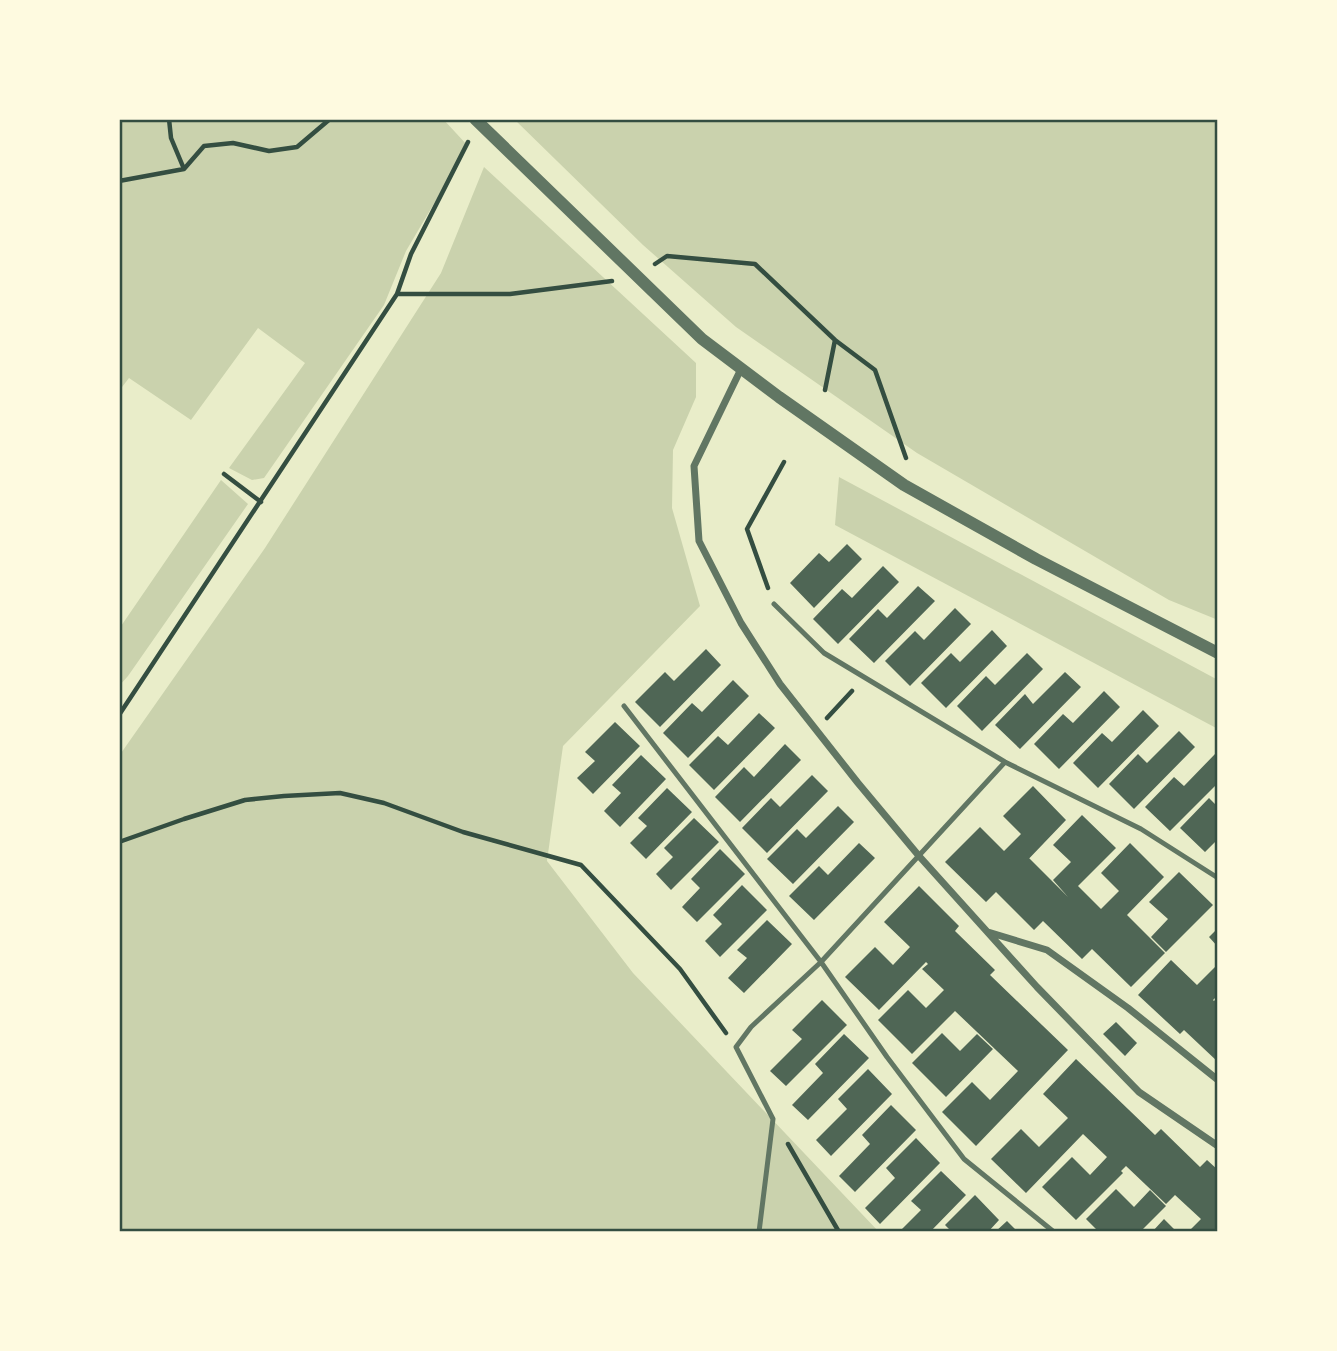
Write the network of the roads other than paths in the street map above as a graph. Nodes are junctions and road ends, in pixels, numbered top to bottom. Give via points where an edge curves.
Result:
1 (474, 125) edge
2 (741, 369) junction
3 (774, 604) road end
4 (1218, 653) edge
5 (624, 706) dead end
6 (1005, 762) junction
7 (919, 856) junction
8 (1218, 878) edge
9 (988, 932) junction
10 (821, 962) junction
11 (1218, 1080) edge
12 (1218, 1146) edge
13 (759, 1232) edge
14 (1054, 1232) edge

1 - 2 street via 702,340
2 - 4 street via 904,485
2 - 7 street via 694,466 699,541 741,623 780,684
3 - 6 lane via 824,653
5 - 10 lane
6 - 7 lane
6 - 8 lane via 1141,829
7 - 9 street
7 - 10 lane
9 - 11 street via 1047,950
9 - 12 street via 1139,1092
10 - 13 lane via 751,1027 736,1047 773,1119
10 - 14 lane via 964,1160

